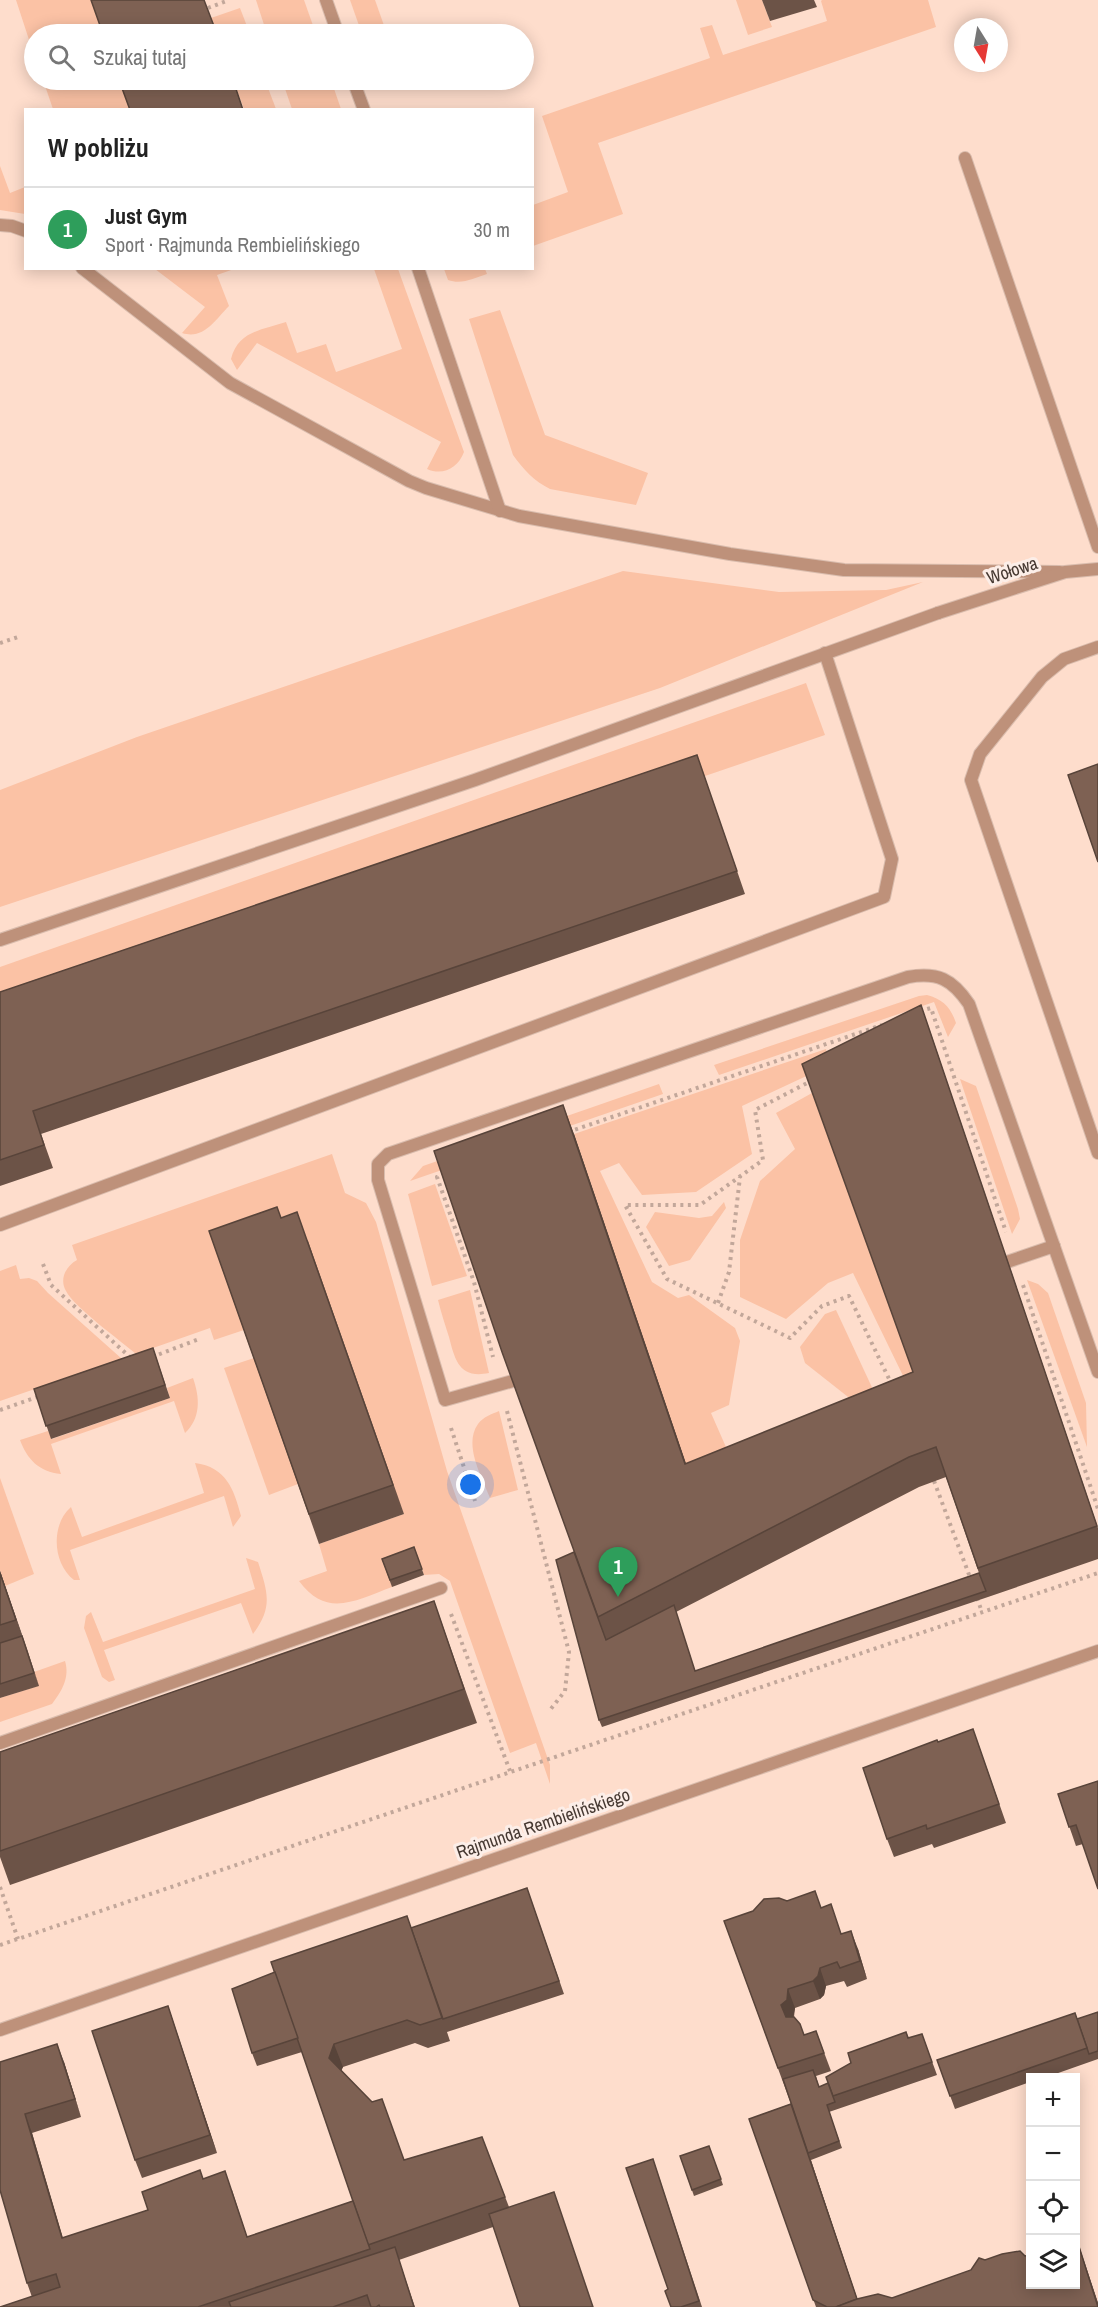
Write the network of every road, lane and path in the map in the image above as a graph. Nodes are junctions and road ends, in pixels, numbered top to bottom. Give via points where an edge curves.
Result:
1 (229, 0) edge
2 (326, 0) edge
3 (208, 8) edge
4 (334, 24) edge
5 (357, 90) edge
6 (363, 108) edge
7 (965, 158) dead end
8 (0, 225) edge
9 (24, 230) edge
10 (85, 270) edge
11 (419, 270) edge
12 (500, 511) junction
13 (1098, 547) edge
14 (1098, 569) edge
15 (1065, 572) junction
16 (21, 636) dead end
17 (0, 643) edge
18 (1098, 647) edge
19 (825, 652) junction
20 (0, 940) edge
21 (919, 1012) edge
22 (936, 1022) junction
23 (886, 1023) edge
24 (925, 1027) edge
25 (814, 1080) edge
26 (561, 1135) edge
27 (1098, 1154) edge
28 (448, 1173) edge
29 (740, 1177) junction
30 (0, 1225) edge
31 (1054, 1246) junction
32 (1011, 1261) junction
33 (44, 1264) dead end
34 (718, 1303) junction
35 (199, 1339) dead end
36 (146, 1359) edge
37 (136, 1363) edge
38 (1098, 1372) edge
39 (507, 1383) junction
40 (893, 1388) edge
41 (42, 1396) edge
42 (445, 1400) junction
43 (0, 1410) edge
44 (934, 1481) edge
45 (476, 1501) dead end
46 (1098, 1509) edge
47 (1098, 1573) edge
48 (441, 1588) joint
49 (982, 1612) junction
50 (1098, 1651) edge
51 (550, 1710) dead end
52 (0, 1743) edge
53 (510, 1771) junction
54 (0, 1887) edge
55 (18, 1939) junction
56 (0, 1945) edge
57 (0, 2030) edge

1 - 3 path
2 - 4 street
5 - 6 street
7 - 13 street
8 - 9 street
10 - 12 street via 230,383 409,482
11 - 12 street
12 - 15 street via 730,554 844,570
14 - 15 street, Wołowa
15 - 19 street, Wołowa
16 - 17 path
18 - 27 street via 1064,659 1042,677 980,754 971,780
19 - 20 street, Wołowa via 475,780
19 - 30 street via 892,859 884,897
21 - 22 path via 931,1008
22 - 24 path
22 - 32 path
23 - 26 path
25 - 29 path via 756,1110 763,1160
28 - 39 path via 437,1177
29 - 34 path via 729,1272
29 - 34 path via 700,1205 625,1205 668,1279
31 - 32 street
31 - 38 street
31 - 42 street via 969,1004 960,990 944,979 926,974 908,977 388,1154 378,1164 378,1180
32 - 46 path
33 - 37 path via 51,1285
34 - 40 path via 790,1338 822,1306 849,1296
35 - 36 path
39 - 42 street
39 - 51 path via 569,1652 565,1690
41 - 43 path
42 - 45 path
44 - 49 path
47 - 49 path
48 - 52 street
48 - 53 path
49 - 53 path
50 - 57 street, Rajmunda Rembielińskiego
53 - 55 path
54 - 55 path
55 - 56 path

